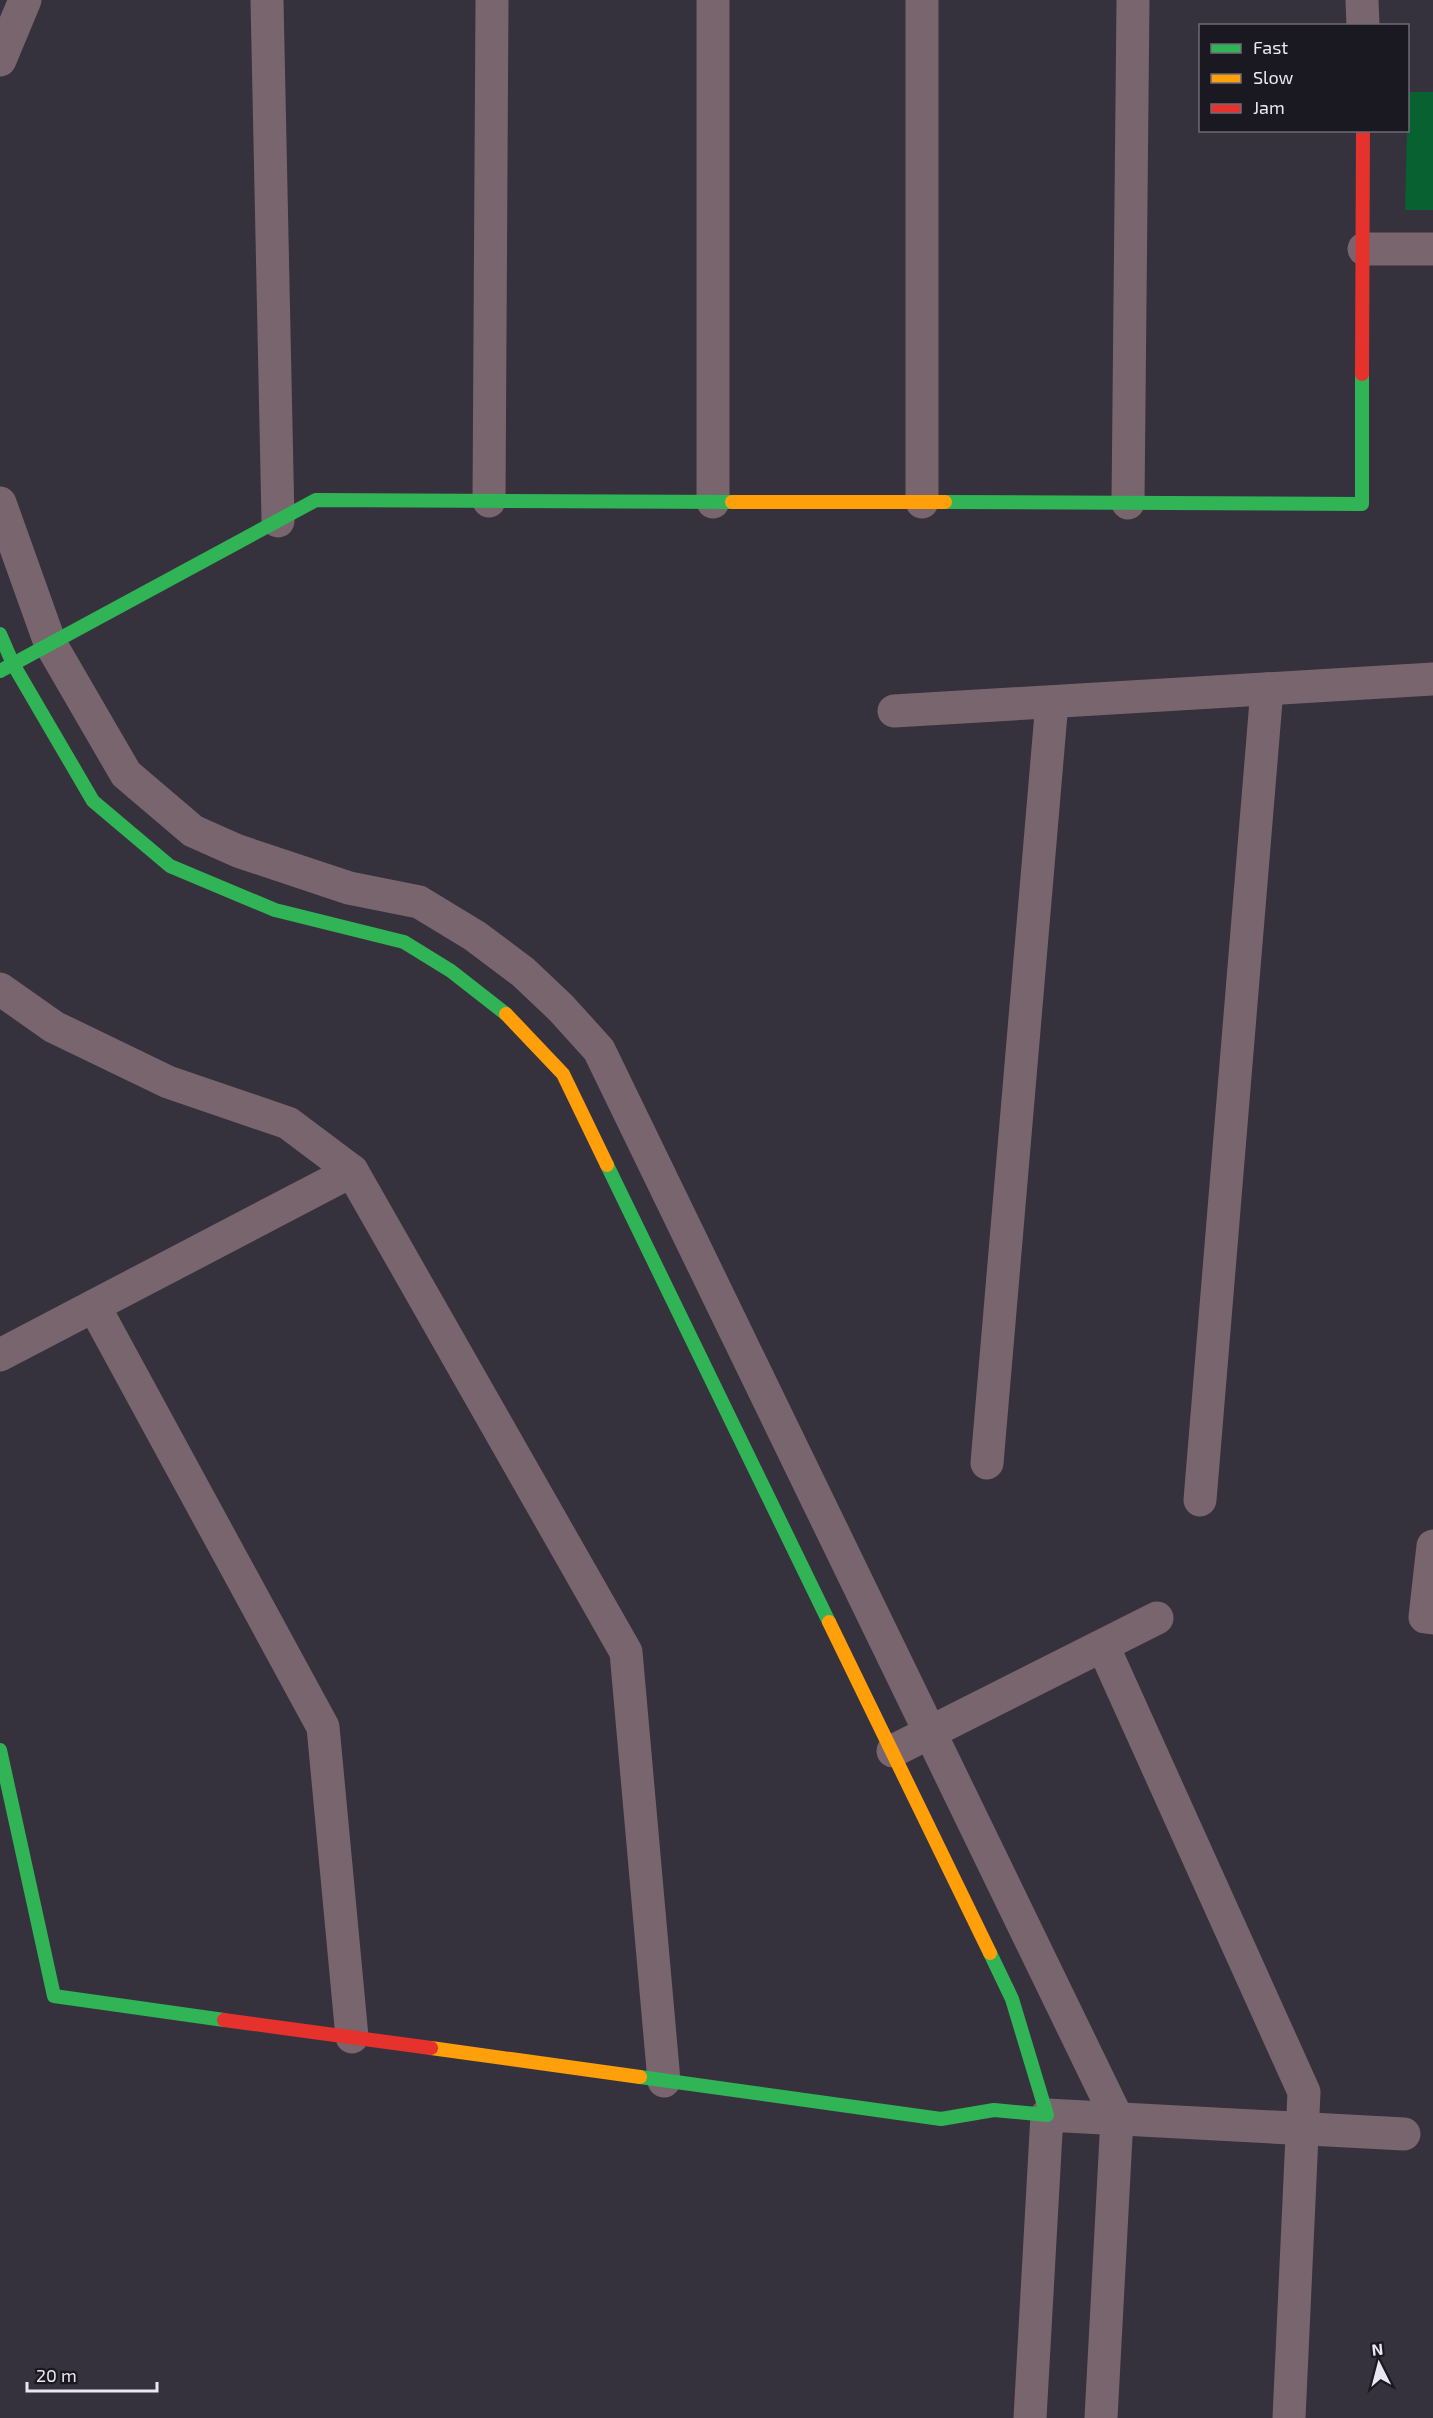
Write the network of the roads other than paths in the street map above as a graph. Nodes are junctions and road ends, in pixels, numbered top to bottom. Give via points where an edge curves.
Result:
1 (25, 0) edge
2 (267, 0) edge
3 (492, 0) edge
4 (713, 0) edge
5 (922, 0) edge
6 (1133, 0) edge
7 (1362, 0) edge
8 (1363, 24) edge
9 (0, 60) edge
10 (1363, 132) edge
11 (1364, 249) junction
12 (1433, 249) edge
13 (489, 501) junction
14 (712, 502) junction
15 (922, 502) junction
16 (0, 503) edge
17 (1128, 503) junction
18 (278, 521) junction
19 (0, 634) edge
20 (50, 643) junction
21 (13, 664) junction
22 (0, 671) edge
23 (1433, 680) edge
24 (1267, 689) junction
25 (1052, 702) junction
26 (894, 711) dead end
27 (0, 989) edge
28 (352, 1172) junction
29 (93, 1306) junction
30 (0, 1355) edge
31 (987, 1463) dead end
32 (1200, 1500) dead end
33 (1433, 1546) edge
34 (1157, 1618) dead end
35 (1433, 1618) edge
36 (1103, 1646) junction
37 (931, 1734) junction
38 (0, 1750) edge
39 (893, 1751) junction
40 (352, 2037) junction
41 (664, 2081) junction
42 (1047, 2115) junction
43 (1117, 2118) junction
44 (1304, 2129) junction
45 (1404, 2134) dead end
46 (1030, 2418) edge
47 (1101, 2418) edge
48 (1289, 2418) edge

1 - 9 street
2 - 18 street
3 - 13 street
4 - 14 street
5 - 15 street
6 - 17 street
7 - 8 street
10 - 11 street
11 - 12 street
11 - 17 street via 1362,504
13 - 14 street
13 - 18 street via 316,500
14 - 15 street
15 - 17 street
16 - 20 street
18 - 20 street
19 - 21 street
20 - 21 street
20 - 37 street via 126,774 194,831 289,870 349,888 419,902 475,936 523,972 599,1050
21 - 22 street
21 - 39 street via 93,801 170,867 275,910 404,942 451,970 496,1004 563,1074
23 - 24 street
24 - 25 street
24 - 32 street
25 - 26 street
25 - 31 street
27 - 28 street via 54,1027 168,1082 288,1123
28 - 29 street
28 - 41 street via 626,1652
29 - 30 street
29 - 40 street via 323,1727
33 - 35 street via 1425,1617
34 - 36 street
36 - 37 street
36 - 44 street via 1304,2092
37 - 39 street
37 - 43 street
38 - 40 street via 54,1996
39 - 42 street via 1012,1999
40 - 41 street
41 - 42 street via 941,2119 994,2110
42 - 43 street
42 - 46 street
43 - 44 street
43 - 47 street
44 - 45 street
44 - 48 street

